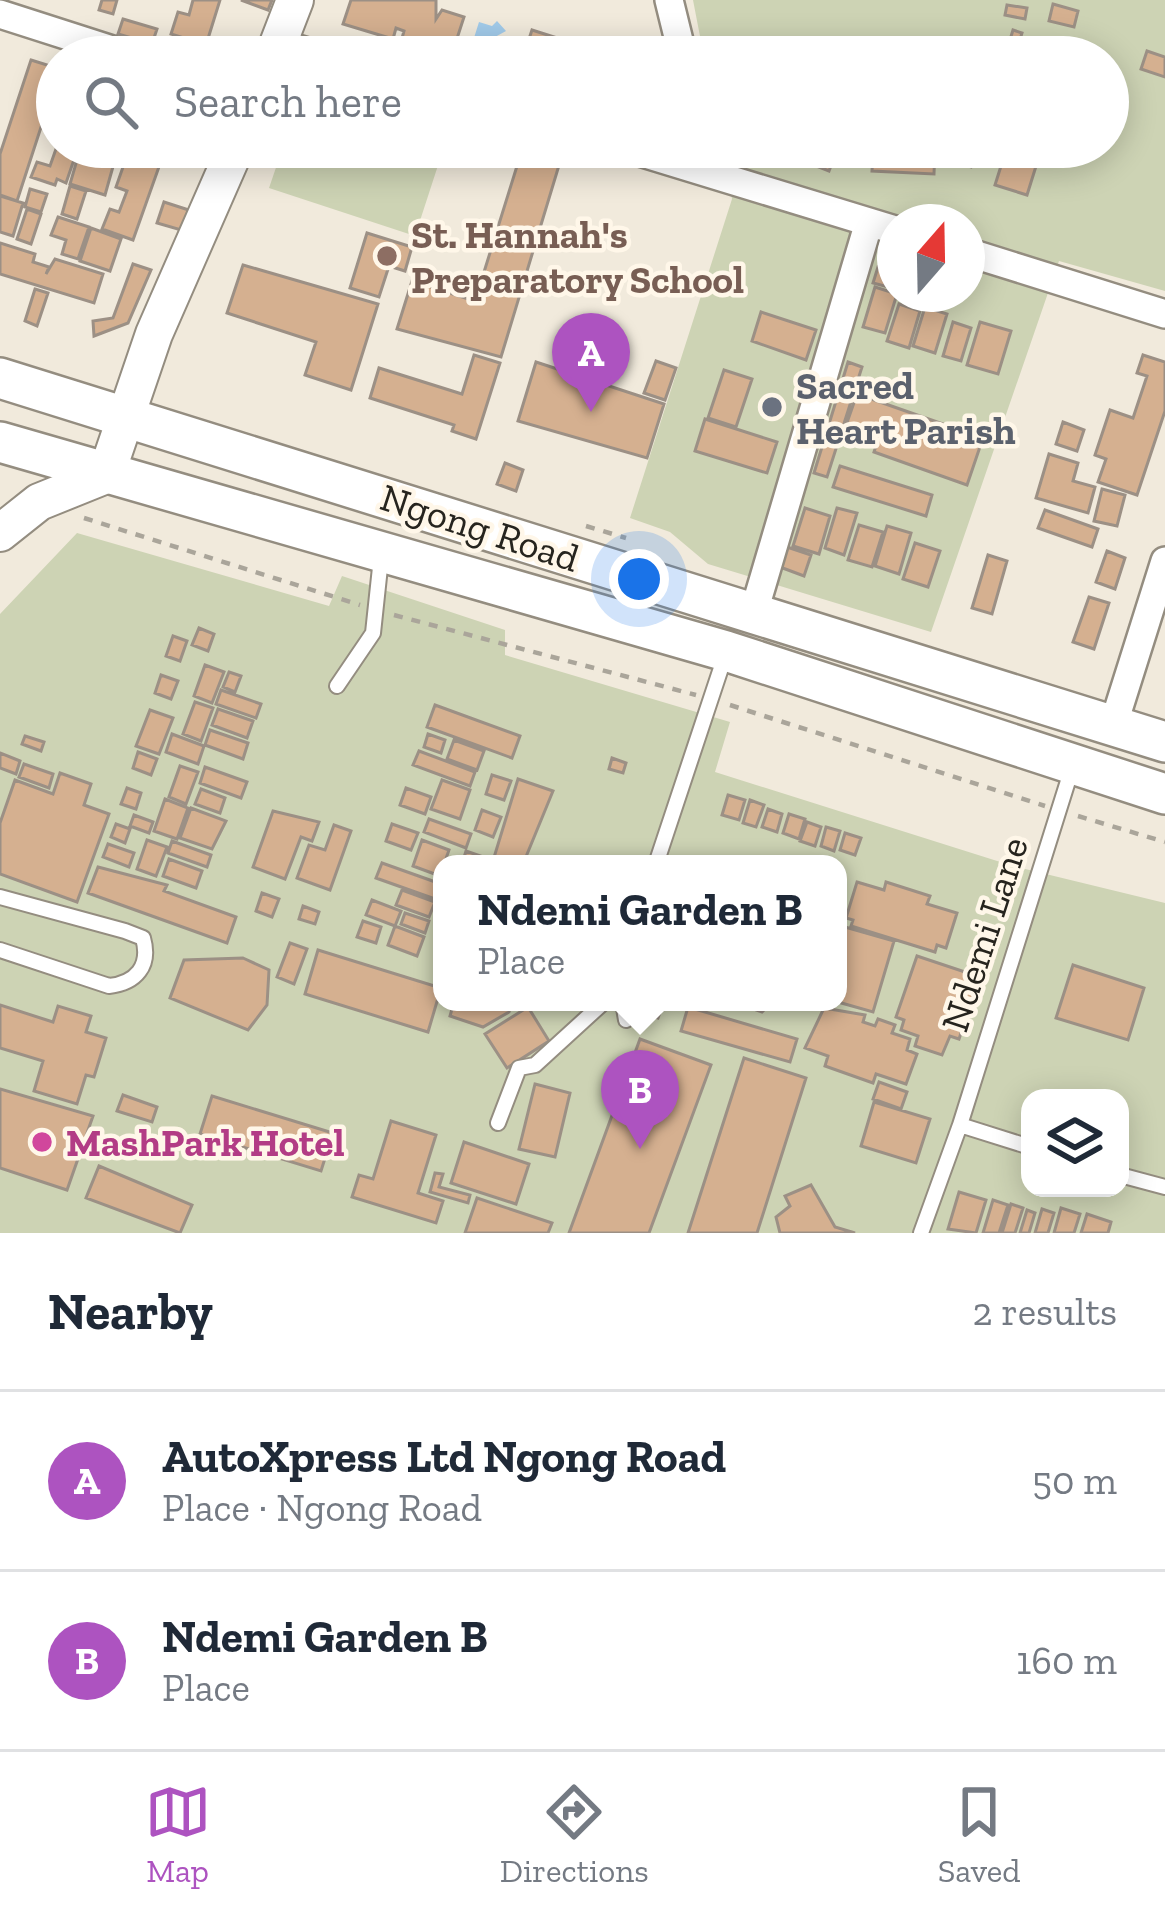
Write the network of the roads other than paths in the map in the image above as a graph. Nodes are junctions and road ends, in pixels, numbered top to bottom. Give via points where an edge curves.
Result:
1 (295, 0) edge
2 (669, 0) edge
3 (0, 6) edge
4 (79, 36) edge
5 (281, 36) edge
6 (678, 36) edge
7 (227, 168) edge
8 (726, 168) edge
9 (877, 224) edge
10 (877, 241) edge
11 (985, 258) edge
12 (1165, 314) edge
13 (0, 378) edge
14 (125, 415) junction
15 (0, 442) edge
16 (106, 475) junction
17 (0, 533) edge
18 (382, 553) junction
19 (1165, 561) edge
20 (753, 615) junction
21 (726, 652) junction
22 (337, 686) dead end
23 (1113, 726) junction
24 (1165, 742) edge
25 (1073, 764) junction
26 (1165, 794) edge
27 (659, 855) edge
28 (0, 897) edge
29 (0, 950) edge
30 (594, 1011) edge
31 (624, 1011) edge
32 (626, 1020) dead end
33 (498, 1123) dead end
34 (960, 1125) junction
35 (1021, 1144) edge
36 (1129, 1177) edge
37 (1165, 1187) edge
38 (922, 1233) edge

1 - 5 street
2 - 6 street
3 - 4 street
7 - 14 street
8 - 9 street
10 - 20 street
11 - 12 street
13 - 14 main road, Ngong Road
14 - 16 street
14 - 20 main road, Ngong Road via 475,518
15 - 16 main road, Ngong Road
16 - 17 street via 68,486
16 - 18 main road, Ngong Road
18 - 21 main road, Ngong Road
18 - 22 lane via 364,651
19 - 23 street
20 - 23 main road, Ngong Road
21 - 25 main road, Ngong Road
21 - 27 lane
23 - 24 main road, Ngong Road
25 - 26 main road, Ngong Road
25 - 34 lane, Ndemi Lane
28 - 29 lane via 143,938 147,951 139,975 110,986
30 - 33 lane via 536,1066 519,1068
31 - 32 lane
34 - 35 lane
34 - 38 lane, Ndemi Lane
36 - 37 lane

